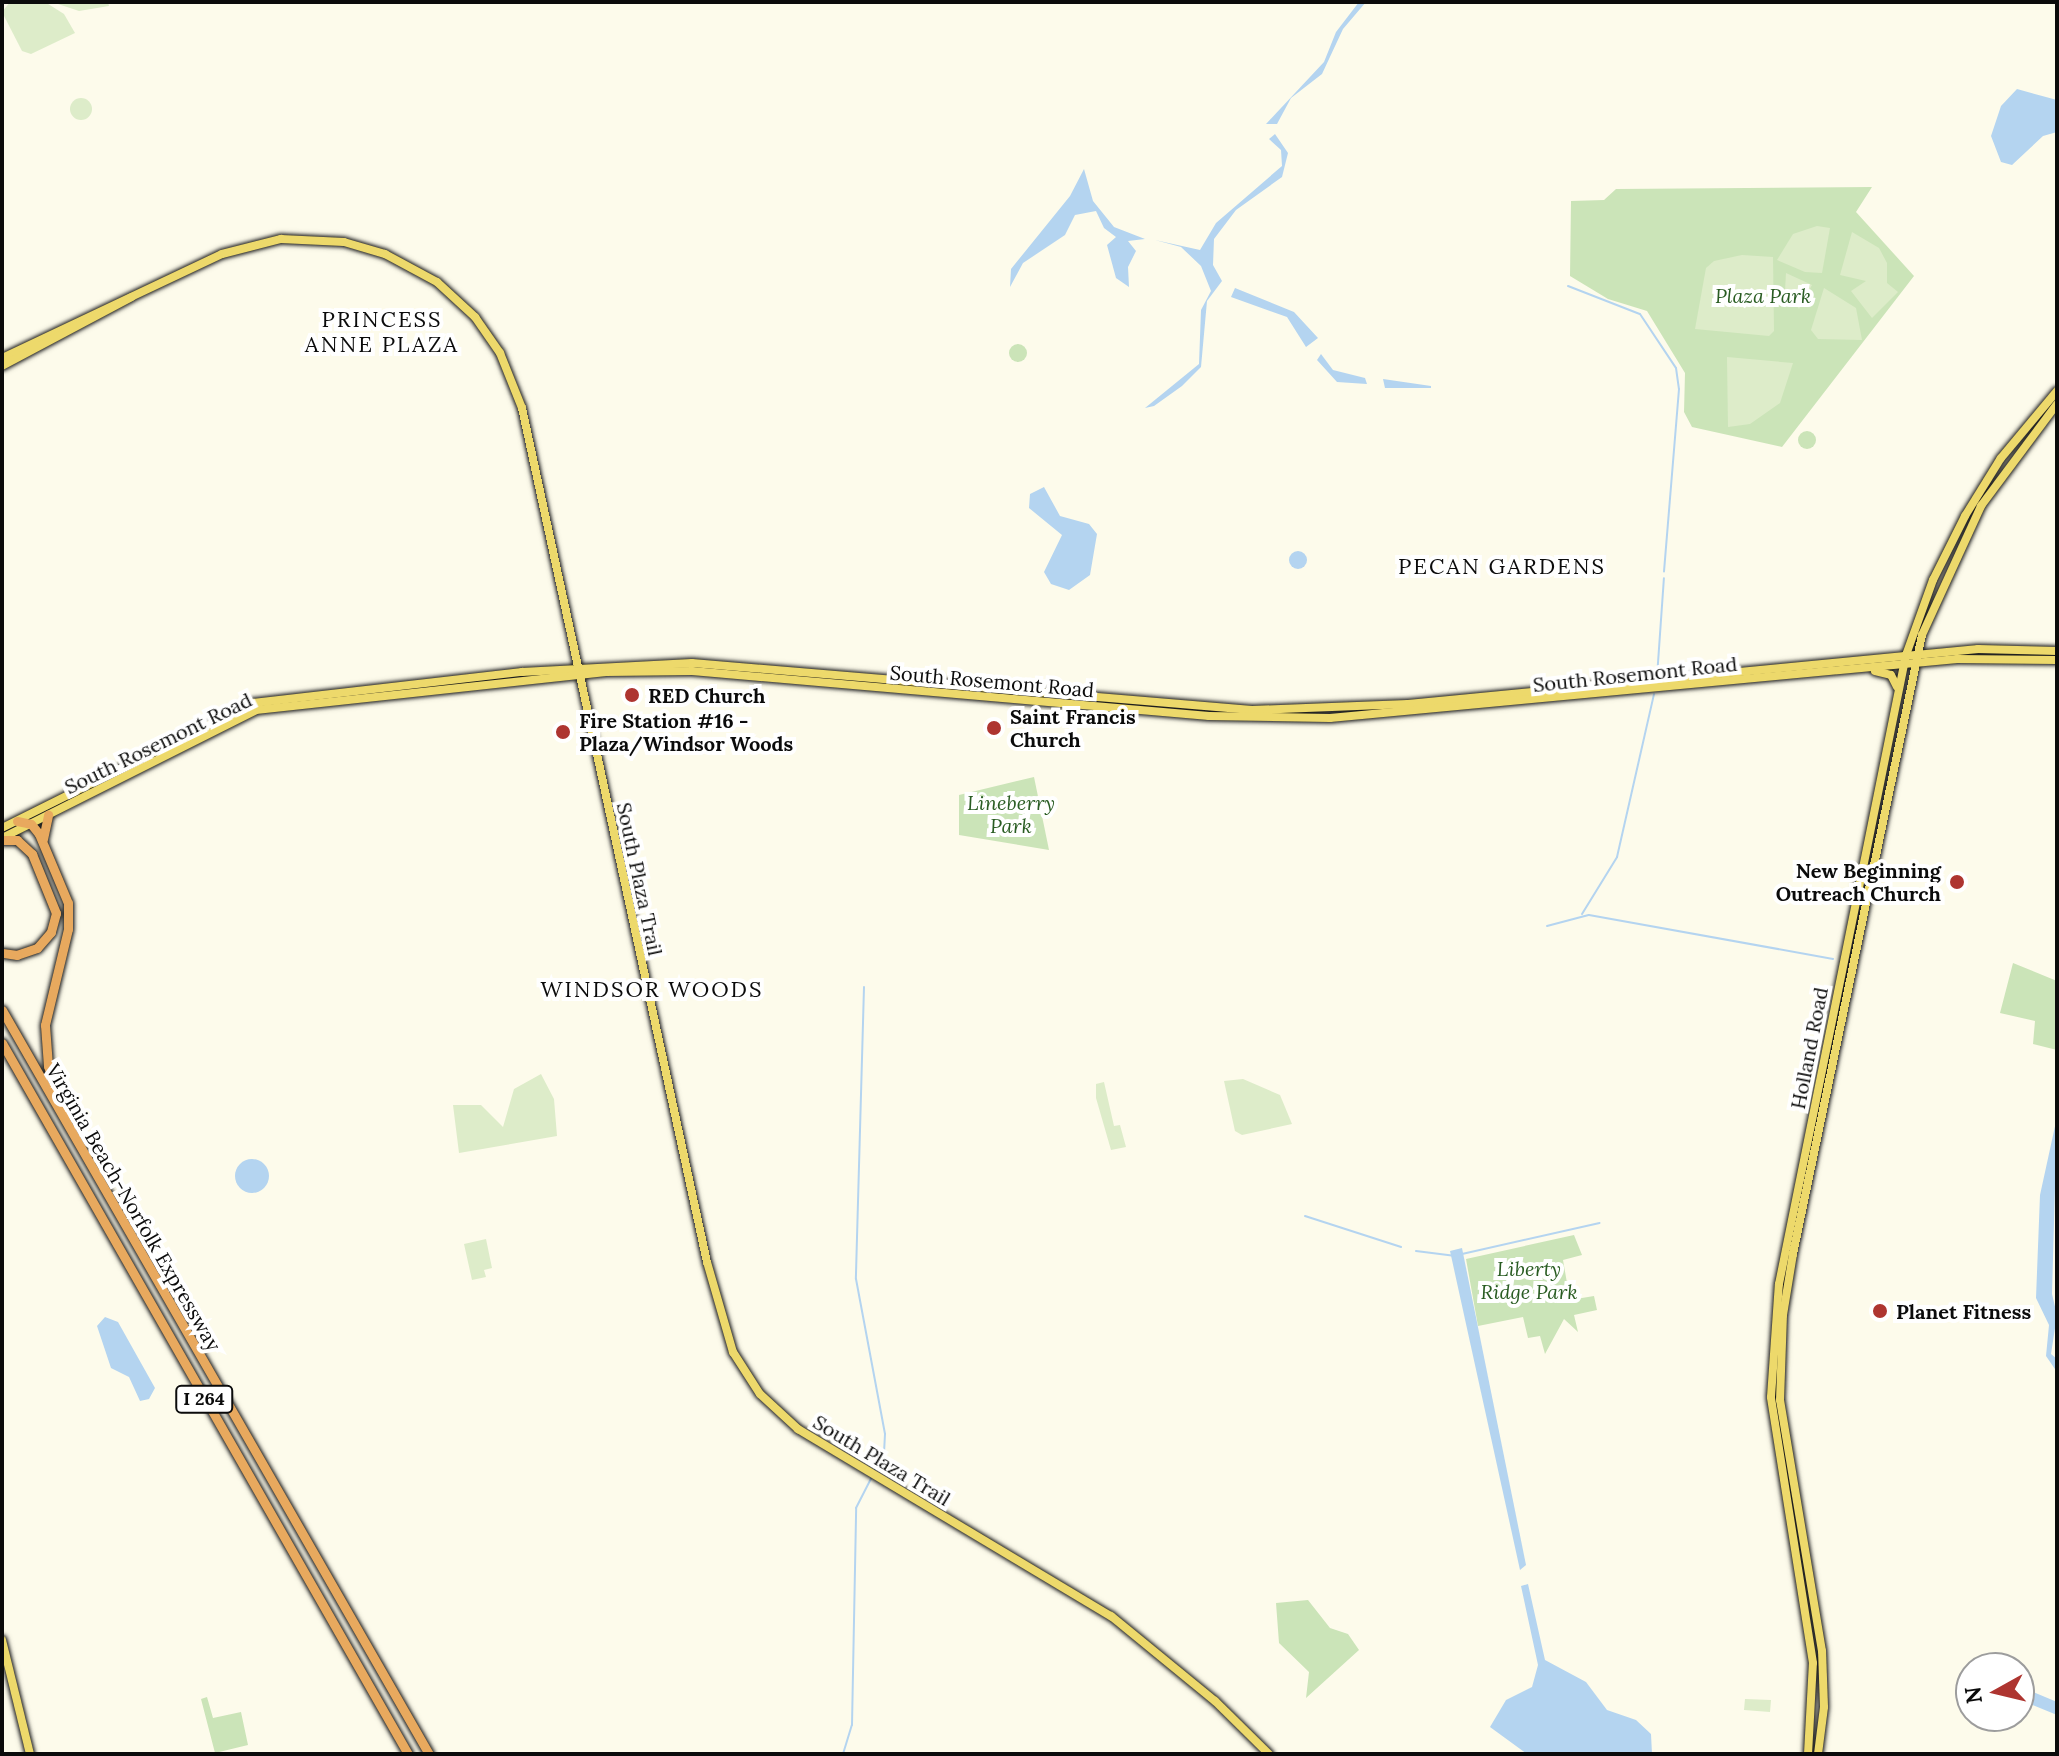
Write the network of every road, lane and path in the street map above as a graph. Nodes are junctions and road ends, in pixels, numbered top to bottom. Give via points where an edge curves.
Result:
1 (132, 297) junction
2 (2, 358) edge
3 (2, 366) edge
4 (2057, 391) edge
5 (2057, 404) edge
6 (1922, 635) junction
7 (2057, 651) edge
8 (1944, 652) junction
9 (1910, 659) junction
10 (2057, 660) edge
11 (1842, 670) junction
12 (579, 671) junction
13 (1897, 691) junction
14 (161, 757) junction
15 (158, 768) dead end
16 (48, 815) junction
17 (17, 821) junction
18 (31, 824) junction
19 (2, 828) edge
20 (2, 839) edge
21 (44, 842) junction
22 (2, 953) edge
23 (2, 1010) edge
24 (2, 1043) edge
25 (2, 1055) edge
26 (36, 1104) junction
27 (74, 1141) junction
28 (2, 1640) edge
29 (30, 1754) edge
30 (408, 1754) edge
31 (429, 1754) edge
32 (1269, 1754) edge
33 (1808, 1754) edge
34 (1818, 1754) edge

1 - 2 main road, South Plaza Trail
1 - 3 main road, South Plaza Trail
1 - 12 main road, South Plaza Trail via 222,254 294,239 370,248 412,266 450,292 491,339 516,388
4 - 9 main road, Holland Road via 2001,458 1965,516 1933,580
5 - 6 main road, Holland Road via 2017,452 1972,521
6 - 8 main road via 1929,647
6 - 9 main road, Holland Road
7 - 8 main road, South Rosemont Road
8 - 9 main road, South Rosemont Road
9 - 10 main road, South Rosemont Road
9 - 11 main road, South Rosemont Road
9 - 12 main road, South Rosemont Road via 1408,704 1252,710 692,663
9 - 13 main road, Holland Road
9 - 34 main road, Holland Road via 1783,1315 1785,1452 1824,1670
11 - 12 main road, South Rosemont Road via 1395,714 1262,718 692,671
11 - 13 main road via 1885,672 1894,678
12 - 14 main road, South Rosemont Road via 285,704 249,712
12 - 17 main road, South Rosemont Road via 253,703
12 - 32 main road, South Plaza Trail via 722,1326 742,1368 770,1405 798,1429 1129,1628
13 - 33 main road, Holland Road via 1773,1326 1775,1439 1814,1671
14 - 15 main road
14 - 16 main road, South Rosemont Road
16 - 18 main road, South Rosemont Road
16 - 21 highway
17 - 18 highway
17 - 19 main road, South Rosemont Road
18 - 20 main road, South Rosemont Road
18 - 21 highway
20 - 22 highway via 17,840 32,854 56,913 51,932 37,948 17,955
21 - 27 highway via 69,913 46,1011 47,1056
23 - 27 highway, Virginia Beach-Norfolk Expressway / I 264
24 - 26 highway, Virginia Beach-Norfolk Expressway / I 264
25 - 26 highway
26 - 30 highway, Virginia Beach-Norfolk Expressway / I 264
27 - 31 highway, Virginia Beach-Norfolk Expressway / I 264
28 - 29 main road

